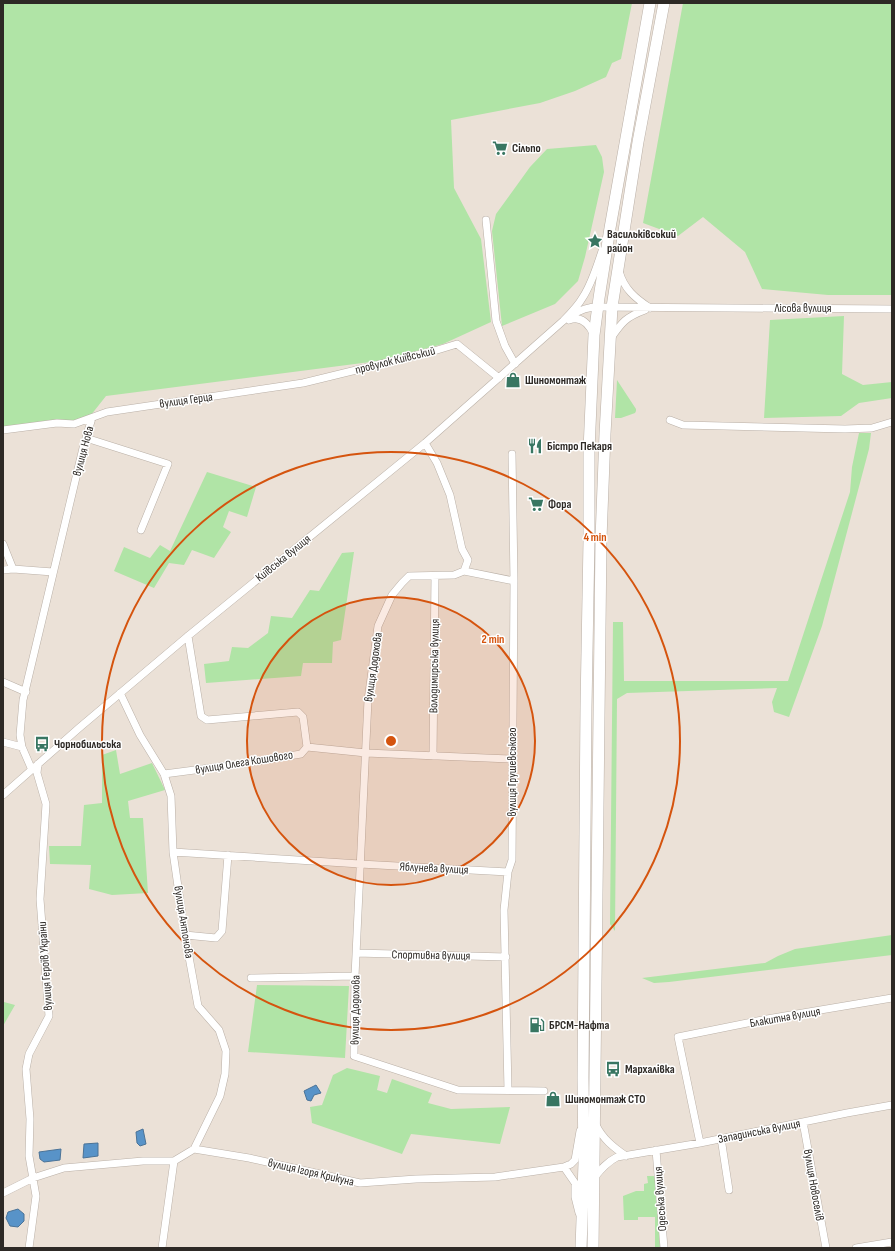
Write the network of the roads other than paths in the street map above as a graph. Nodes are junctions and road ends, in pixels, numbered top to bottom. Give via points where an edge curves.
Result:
1 (650, 3) edge
2 (664, 3) edge
3 (486, 220) dead end
4 (610, 228) junction
5 (618, 270) junction
6 (598, 307) junction
7 (612, 307) junction
8 (650, 308) junction
9 (892, 309) edge
10 (563, 322) junction
11 (594, 335) junction
12 (610, 340) junction
13 (516, 364) junction
14 (499, 378) junction
15 (280, 386) joint
16 (92, 418) junction
17 (670, 420) dead end
18 (892, 422) edge
19 (3, 430) edge
20 (86, 438) junction
21 (425, 444) junction
22 (512, 454) dead end
23 (141, 530) dead end
24 (3, 544) edge
25 (13, 569) junction
26 (3, 570) edge
27 (464, 571) junction
28 (53, 572) junction
29 (435, 576) junction
30 (514, 581) junction
31 (188, 636) junction
32 (3, 682) edge
33 (26, 692) junction
34 (120, 693) junction
35 (3, 742) edge
36 (307, 746) junction
37 (22, 747) junction
38 (366, 753) junction
39 (433, 756) junction
40 (512, 759) junction
41 (38, 764) junction
42 (32, 770) junction
43 (164, 774) junction
44 (3, 795) edge
45 (174, 852) junction
46 (228, 854) junction
47 (360, 864) junction
48 (508, 872) junction
49 (185, 935) junction
50 (356, 953) junction
51 (506, 957) junction
52 (355, 976) junction
53 (251, 978) dead end
54 (892, 998) edge
55 (508, 1090) junction
56 (544, 1091) dead end
57 (892, 1105) edge
58 (589, 1120) junction
59 (803, 1122) junction
60 (721, 1138) junction
61 (700, 1143) junction
62 (194, 1149) junction
63 (656, 1150) junction
64 (626, 1156) junction
65 (174, 1161) junction
66 (564, 1167) junction
67 (33, 1178) junction
68 (593, 1179) junction
69 (729, 1190) dead end
70 (3, 1193) edge
71 (582, 1225) junction
72 (892, 1242) edge
73 (29, 1248) edge
74 (162, 1248) edge
75 (581, 1248) edge
76 (593, 1248) edge
77 (664, 1248) edge
78 (826, 1248) edge
79 (856, 1248) edge

1 - 4 highway
2 - 5 highway via 638,142
3 - 13 street via 496,321 505,346
4 - 6 highway
4 - 10 street via 593,278 583,298
5 - 7 highway
5 - 8 street via 629,292
6 - 7 street, Лісова вулиця
6 - 10 street, Лісова вулиця via 579,310
6 - 11 highway
7 - 8 street, Лісова вулиця
7 - 12 highway
8 - 9 street, Лісова вулиця
8 - 12 street via 628,317
10 - 11 street via 574,318 580,319 586,322
10 - 13 street, Київська вулиця
11 - 58 highway via 589,450 583,1078
12 - 58 highway via 601,539
13 - 14 street, Київська вулиця
14 - 15 street, провулок Київський via 457,344 303,383
14 - 21 street, Київська вулиця
15 - 16 street, вулиця Герца via 107,412
16 - 19 street, вулиця Нова via 74,424 57,423
16 - 20 street, вулиця Нова
17 - 18 street via 683,425 845,429 872,428
20 - 23 street via 168,464
20 - 28 street, вулиця Нова
21 - 27 street via 450,495 462,549 468,560
21 - 31 street, Київська вулиця
22 - 30 street, вулиця Грушевського
24 - 25 street
25 - 26 street
25 - 28 street
27 - 29 street, вулиця Додохова via 454,575
27 - 30 street
28 - 33 street, вулиця Нова
29 - 38 street, вулиця Додохова via 409,576 392,595 378,626 368,700
29 - 39 street, Володимирська вулиця
30 - 40 street, вулиця Грушевського
31 - 34 street, Київська вулиця
31 - 36 street via 201,716 207,720 298,712 303,717
32 - 33 street
33 - 37 street, вулиця Нова via 20,735
34 - 41 street, Київська вулиця
34 - 43 street, вулиця Антонова via 140,735
35 - 37 street
36 - 38 street, вулиця Олега Кошового
36 - 43 street, вулиця Олега Кошового via 301,754
37 - 42 street, вулиця Нова
38 - 39 street, вулиця Олега Кошового
38 - 47 street, вулиця Додохова
39 - 40 street, вулиця Олега Кошового
40 - 48 street, вулиця Грушевського via 512,860
41 - 42 street, Київська вулиця
41 - 67 street, вулиця Героїв України via 37,773 46,804 40,899 49,1016 29,1054 26,1069 30,1119 29,1156
42 - 44 street, Київська вулиця
43 - 45 street, вулиця Антонова via 171,796
45 - 46 street
45 - 49 street, вулиця Антонова
46 - 47 street
46 - 49 street via 222,931 216,938
47 - 48 street, Яблунева вулиця
47 - 50 street, вулиця Додохова
48 - 51 street, вулиця Грушевського via 504,910
49 - 62 street, вулиця Антонова via 198,1006 219,1030 226,1051 225,1074 220,1096
50 - 51 street, Спортивна вулиця
50 - 52 street, вулиця Додохова
51 - 55 street, вулиця Грушевського
52 - 53 street
52 - 55 street, вулиця Додохова via 354,1056 458,1090
54 - 61 street, Блакитна вулиця via 678,1037
55 - 56 street, вулиця Додохова
57 - 59 street, Западинська вулиця
58 - 64 street via 610,1145
58 - 66 street via 578,1142 575,1160
58 - 68 highway
58 - 71 highway via 584,1163
59 - 60 street, Западинська вулиця
59 - 78 street, вулиця Новоселів
60 - 61 street, Западинська вулиця
60 - 69 street
61 - 63 street, Западинська вулиця
62 - 65 street
62 - 66 street, вулиця Ігоря Крикуна via 249,1158 360,1184 416,1179 495,1177
63 - 64 street, Западинська вулиця
63 - 77 street, Одеська вулиця
64 - 68 street, Западинська вулиця via 610,1161
65 - 67 street via 64,1168
65 - 74 street
66 - 71 street via 575,1183 575,1197
67 - 70 street
67 - 73 street, вулиця Героїв України via 36,1196
68 - 76 highway
71 - 75 highway
72 - 79 street

